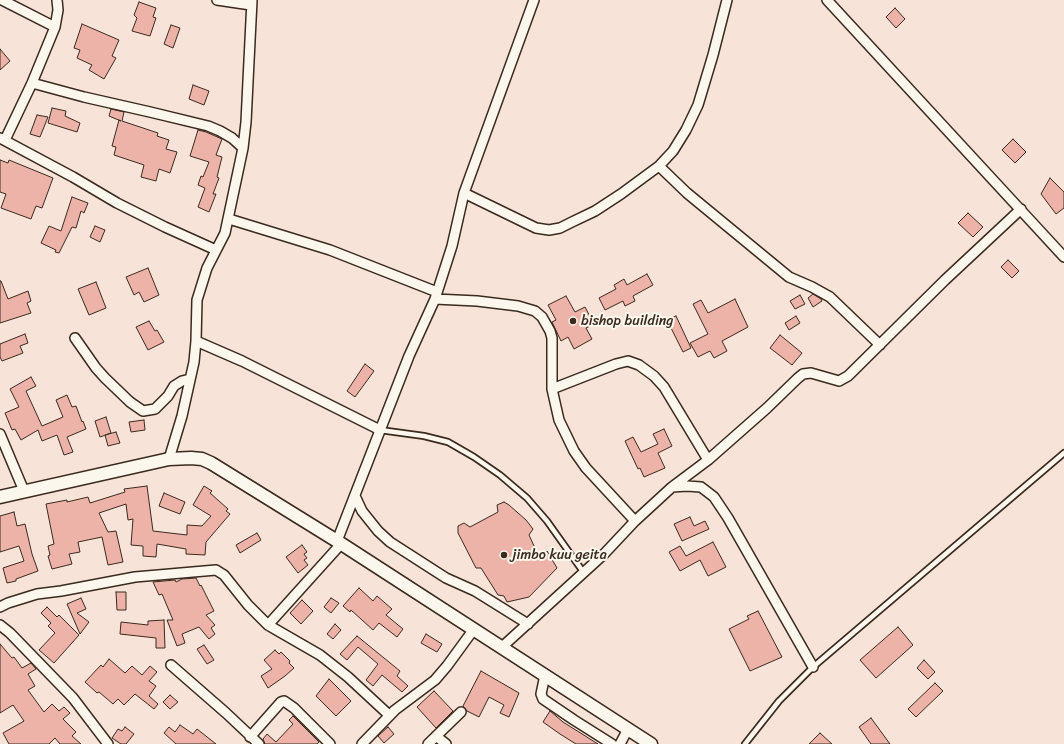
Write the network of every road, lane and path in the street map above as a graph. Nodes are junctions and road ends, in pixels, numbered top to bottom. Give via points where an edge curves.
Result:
1 (2, 0) edge
2 (57, 0) edge
3 (217, 0) edge
4 (534, 0) edge
5 (727, 0) edge
6 (827, 0) edge
7 (252, 3) edge
8 (55, 27) junction
9 (32, 83) junction
10 (2, 139) edge
11 (243, 148) junction
12 (659, 166) junction
13 (464, 193) junction
14 (1021, 209) junction
15 (229, 219) junction
16 (216, 250) junction
17 (1064, 257) edge
18 (436, 296) junction
19 (75, 338) dead end
20 (196, 341) junction
21 (880, 345) junction
22 (190, 379) junction
23 (552, 389) junction
24 (380, 430) junction
25 (0, 434) edge
26 (1064, 453) edge
27 (169, 459) junction
28 (708, 460) junction
29 (672, 487) junction
30 (24, 492) junction
31 (355, 496) junction
32 (0, 497) edge
33 (635, 521) junction
34 (339, 542) junction
35 (584, 573) junction
36 (0, 607) edge
37 (528, 624) junction
38 (0, 625) edge
39 (268, 625) junction
40 (474, 629) junction
41 (502, 647) junction
42 (171, 665) dead end
43 (813, 667) junction
44 (545, 675) junction
45 (461, 712) dead end
46 (390, 715) junction
47 (628, 729) junction
48 (250, 736) junction
49 (436, 736) junction
50 (108, 744) edge
51 (259, 744) edge
52 (330, 744) edge
53 (362, 744) edge
54 (428, 744) edge
55 (446, 744) edge
56 (612, 744) edge
57 (620, 744) edge
58 (651, 744) edge
59 (745, 744) edge

1 - 8 street
2 - 8 street
3 - 7 street
4 - 13 street
5 - 12 street via 698,105 673,151
6 - 14 street
7 - 11 street
8 - 9 street
9 - 10 street
9 - 11 street via 84,98 208,126 232,138
10 - 16 street via 117,203
11 - 15 street
12 - 13 street via 595,211 560,228 549,230 536,228
12 - 21 street via 698,203 789,277 830,297
13 - 18 street via 452,246
14 - 17 street
14 - 21 street
15 - 16 street
15 - 18 street via 330,250
16 - 20 street via 197,300
18 - 23 street via 498,302 528,308 538,313 546,323 552,338
18 - 24 street
19 - 22 street via 105,378 143,411 155,409 174,386
20 - 22 street
20 - 24 street via 242,361
21 - 28 street via 840,381 811,372 803,374
22 - 27 street
23 - 28 street via 616,364 628,361 639,365 664,387
23 - 33 street via 559,420 574,451 586,468
24 - 31 street
24 - 35 lane via 448,442 500,475 527,498 547,521
25 - 30 street
26 - 43 lane
27 - 30 street
27 - 34 street via 192,458 211,463
28 - 29 street
29 - 33 street
29 - 43 street via 701,487 714,497
30 - 32 street
31 - 34 street
31 - 37 street via 362,511 390,542 446,578 476,591
33 - 35 street
34 - 39 street
34 - 40 street
35 - 37 street
36 - 39 street via 37,594 135,577 216,570 224,575
37 - 41 street
38 - 50 street via 73,698
39 - 46 street via 320,655
40 - 41 street
40 - 46 street via 435,680
41 - 44 street
42 - 48 street
43 - 59 lane via 779,701
44 - 47 street
44 - 56 street via 541,694 543,699
45 - 49 street
46 - 53 street
47 - 57 street
47 - 58 street
48 - 51 street
48 - 52 street via 284,701
49 - 54 street
49 - 55 street

